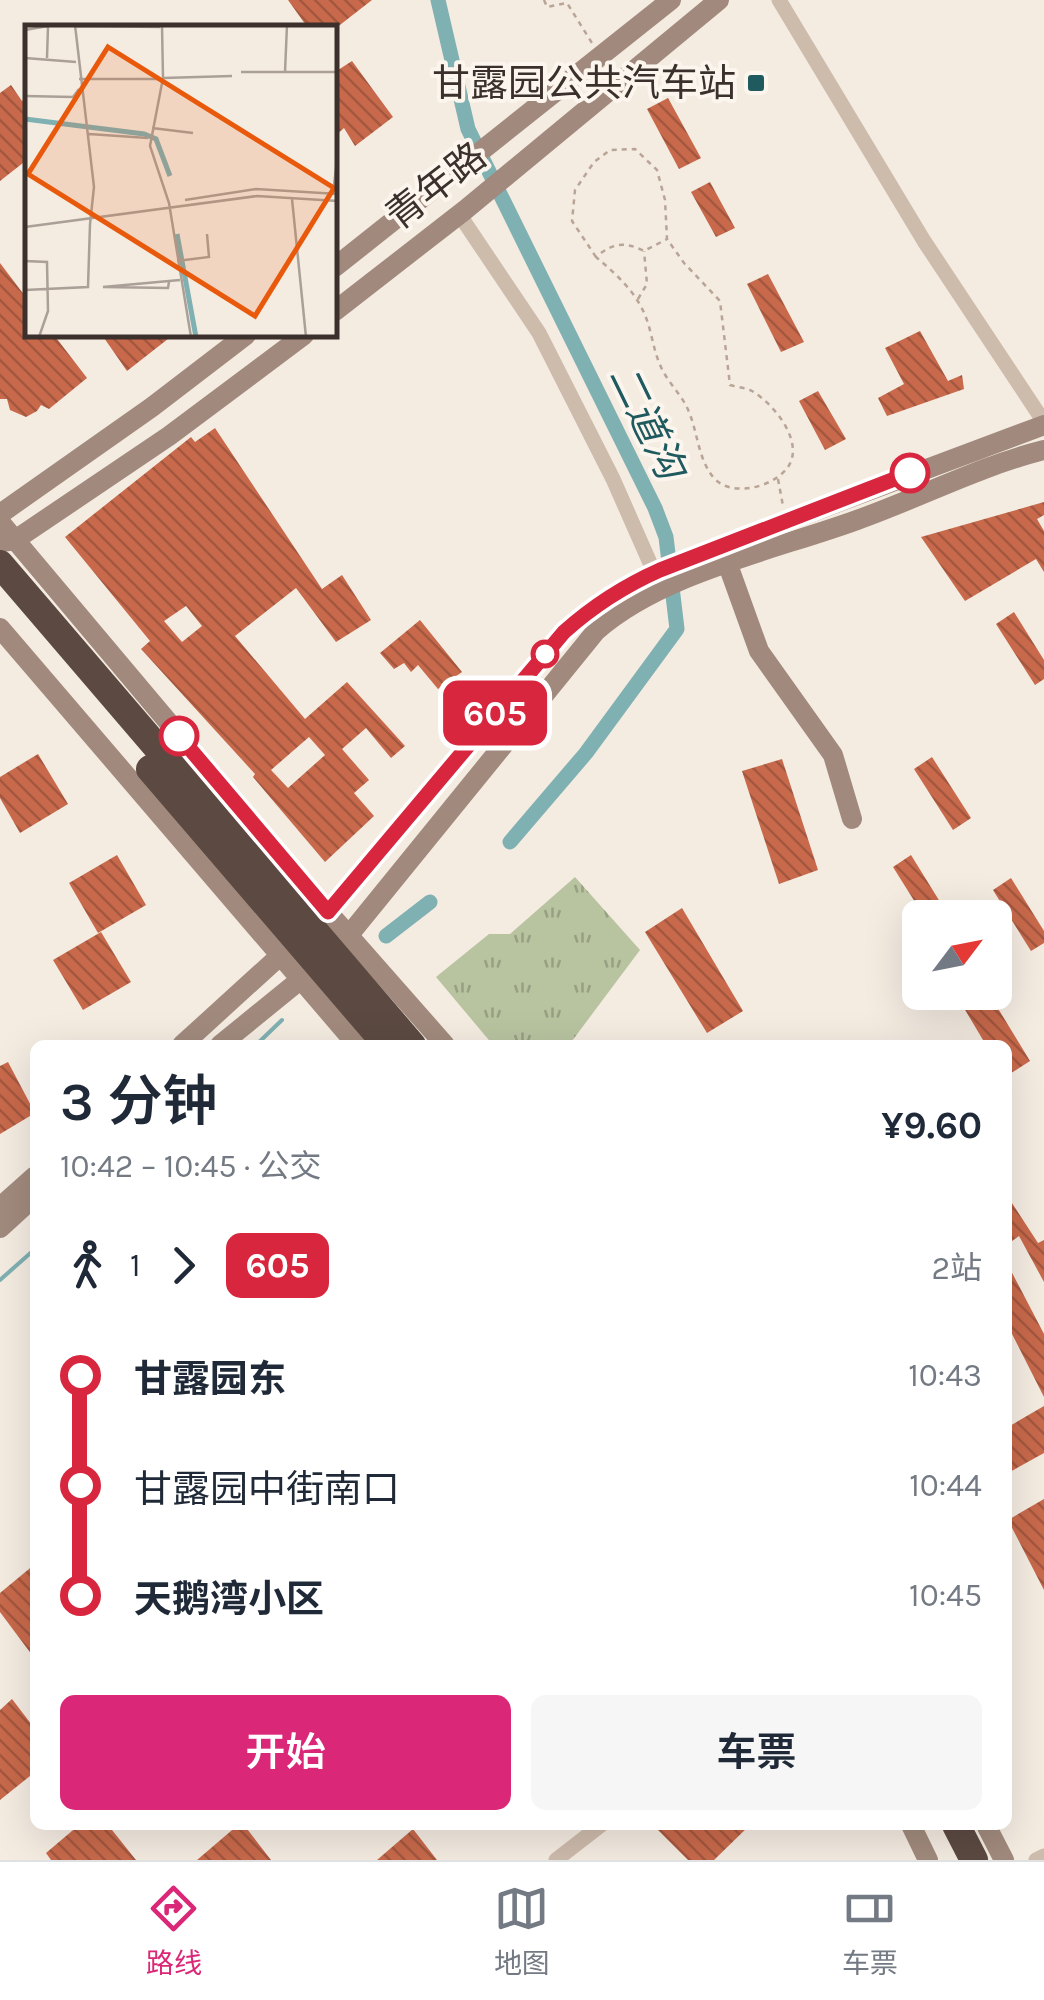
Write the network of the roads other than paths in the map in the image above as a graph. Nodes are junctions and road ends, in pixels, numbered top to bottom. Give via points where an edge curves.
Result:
1 (671, 0) edge
2 (719, 0) edge
3 (779, 0) edge
4 (462, 212) junction
5 (338, 265) edge
6 (338, 309) edge
7 (242, 338) edge
8 (300, 338) edge
9 (1044, 423) edge
10 (1044, 450) edge
11 (0, 518) edge
12 (5, 549) edge
13 (725, 555) junction
14 (660, 576) junction
15 (0, 593) edge
16 (0, 628) edge
17 (852, 819) dead end
18 (305, 935) junction
19 (325, 958) junction
20 (188, 1040) edge
21 (226, 1040) edge
22 (355, 1040) edge
23 (383, 1040) edge
24 (407, 1040) edge
25 (438, 1040) edge
26 (30, 1180) edge
27 (30, 1201) edge
28 (0, 1207) edge
29 (0, 1228) edge
30 (595, 1830) edge
31 (913, 1830) edge
32 (938, 1830) edge
33 (959, 1830) edge
34 (989, 1830) edge
35 (1044, 1856) edge
36 (556, 1860) edge
37 (928, 1860) edge
38 (953, 1860) edge
39 (974, 1860) edge
40 (1004, 1860) edge
41 (1036, 1860) edge

1 - 5 street, 青年路
2 - 4 street, 青年路
3 - 9 street via 924,241
4 - 6 street, 青年路
4 - 14 street via 539,332
7 - 11 street
8 - 12 street
9 - 13 street via 790,520
10 - 13 street
11 - 12 street
12 - 18 highway
13 - 14 street
13 - 17 street via 760,651 832,755
14 - 18 street via 603,600 564,632
14 - 19 street via 596,631
15 - 18 highway
16 - 18 street
18 - 19 highway
18 - 19 street
18 - 20 street
19 - 21 street
19 - 22 street
19 - 23 highway
19 - 24 highway
19 - 25 street
26 - 28 street
27 - 29 street
30 - 36 street
31 - 37 street
32 - 38 highway
33 - 39 highway
34 - 40 street
35 - 41 street

